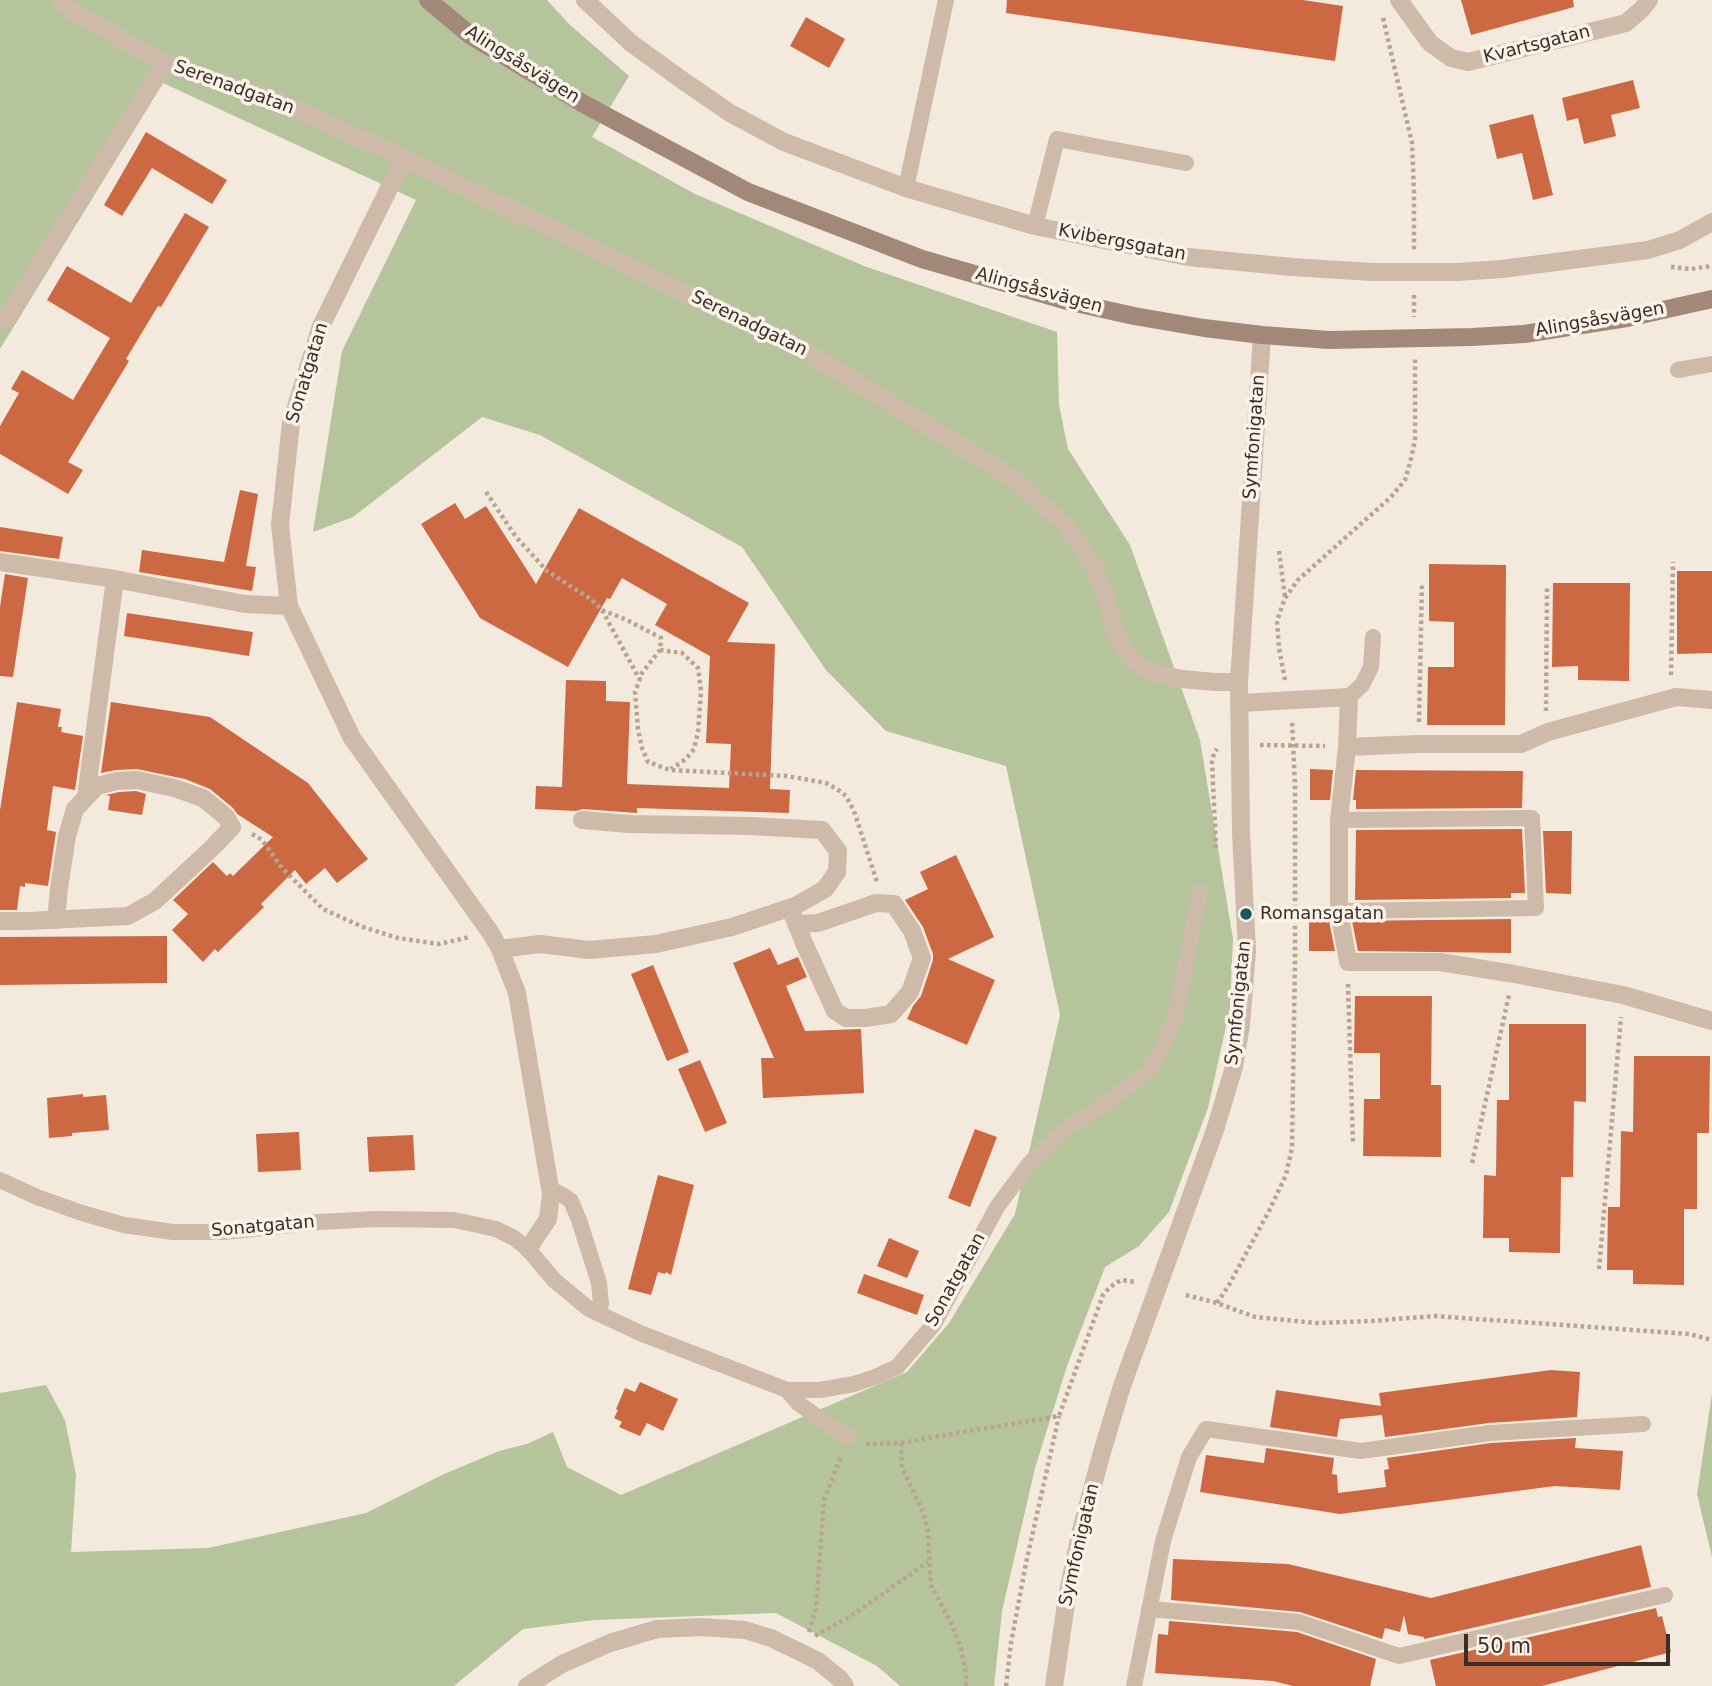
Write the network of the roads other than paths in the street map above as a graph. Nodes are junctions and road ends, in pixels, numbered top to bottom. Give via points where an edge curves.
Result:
1 (61, 0) edge
2 (428, 0) edge
3 (585, 0) edge
4 (946, 0) edge
5 (1399, 0) edge
6 (1648, 0) edge
7 (165, 63) junction
8 (404, 158) junction
9 (1186, 163) dead end
10 (906, 188) junction
11 (1712, 222) edge
12 (1035, 226) junction
13 (1712, 299) edge
14 (0, 321) edge
15 (1262, 335) junction
16 (1712, 364) edge
17 (1678, 370) dead end
18 (0, 562) edge
19 (115, 579) junction
20 (289, 606) junction
21 (1373, 637) dead end
22 (1239, 682) junction
23 (1349, 697) junction
24 (1712, 700) edge
25 (1240, 703) junction
26 (1347, 747) junction
27 (86, 797) junction
28 (583, 820) dead end
29 (1339, 820) junction
30 (1200, 892) dead end
31 (1339, 911) junction
32 (793, 916) junction
33 (56, 920) junction
34 (0, 921) edge
35 (500, 949) junction
36 (1712, 1021) edge
37 (0, 1180) edge
38 (550, 1189) junction
39 (528, 1249) junction
40 (598, 1313) junction
41 (787, 1390) junction
42 (1643, 1424) dead end
43 (849, 1437) road end
44 (1665, 1595) dead end
45 (1149, 1609) junction
46 (527, 1686) edge
47 (845, 1686) edge
48 (1054, 1686) edge
49 (1135, 1686) edge

1 - 7 street, Serenadgatan via 73,12
2 - 15 main road, Alingsåsvägen via 470,35 582,103 748,192 922,259 1033,292 1134,316
3 - 10 street, Kvibergsgatan via 631,43 730,113 784,142
4 - 10 lane
5 - 6 street, Kvartsgatan via 1430,43 1451,58 1468,62 1626,23
7 - 8 street, Serenadgatan via 277,102
7 - 14 street, Serenadgatan via 7,317
8 - 20 street, Sonatgatan via 321,326 291,423 280,525
8 - 22 street, Serenadgatan via 800,348 1007,474 1065,524 1093,565 1116,636 1133,660 1150,672 1182,679
9 - 12 lane via 1057,139
10 - 12 street, Kvibergsgatan
11 - 12 street, Kvibergsgatan via 1648,250 1457,272 1372,272 1188,257
13 - 15 main road, Alingsåsvägen via 1627,318 1511,335 1329,340
15 - 22 street, Symfonigatan
16 - 17 lane
18 - 19 street
19 - 20 street via 245,604
19 - 27 street
20 - 35 street, Sonatgatan via 352,738
21 - 23 lane via 1371,667
22 - 25 street, Symfonigatan
23 - 25 street
23 - 26 street
24 - 26 street via 1676,697 1548,732 1521,744
25 - 48 street, Symfonigatan via 1247,951 1234,1068 1102,1452 1077,1547
26 - 29 street
27 - 33 street via 75,809 67,836
27 - 33 street via 97,786 137,780 203,798 232,827 155,901 128,916
28 - 32 street via 822,830 838,851 837,872 825,890
29 - 31 street
29 - 31 lane via 1532,818 1536,908
30 - 41 lane, Sonatgatan via 1176,1014 1149,1070 1066,1128 1029,1164 997,1207 934,1324 897,1367 854,1384
31 - 36 street via 1348,962 1440,962 1623,995
32 - 32 street via 835,1011 846,1017 891,1014 909,992 922,958 912,931 894,904 876,903 818,923
32 - 35 street via 656,944 589,950 540,944
33 - 34 street
35 - 38 street, Sonatgatan via 517,993
37 - 39 lane, Sonatgatan via 82,1213 173,1232 376,1219 454,1220 496,1229
38 - 39 street, Sonatgatan via 548,1219
38 - 40 lane via 571,1201 579,1220 599,1283
39 - 40 lane, Sonatgatan via 554,1280
40 - 41 lane, Sonatgatan
41 - 43 lane via 798,1403
42 - 45 lane via 1490,1433 1361,1451 1206,1429 1189,1457 1163,1541
44 - 45 lane via 1399,1656 1299,1622
45 - 49 lane
46 - 47 street via 610,1643 657,1629 701,1627 746,1630 771,1638 818,1661

